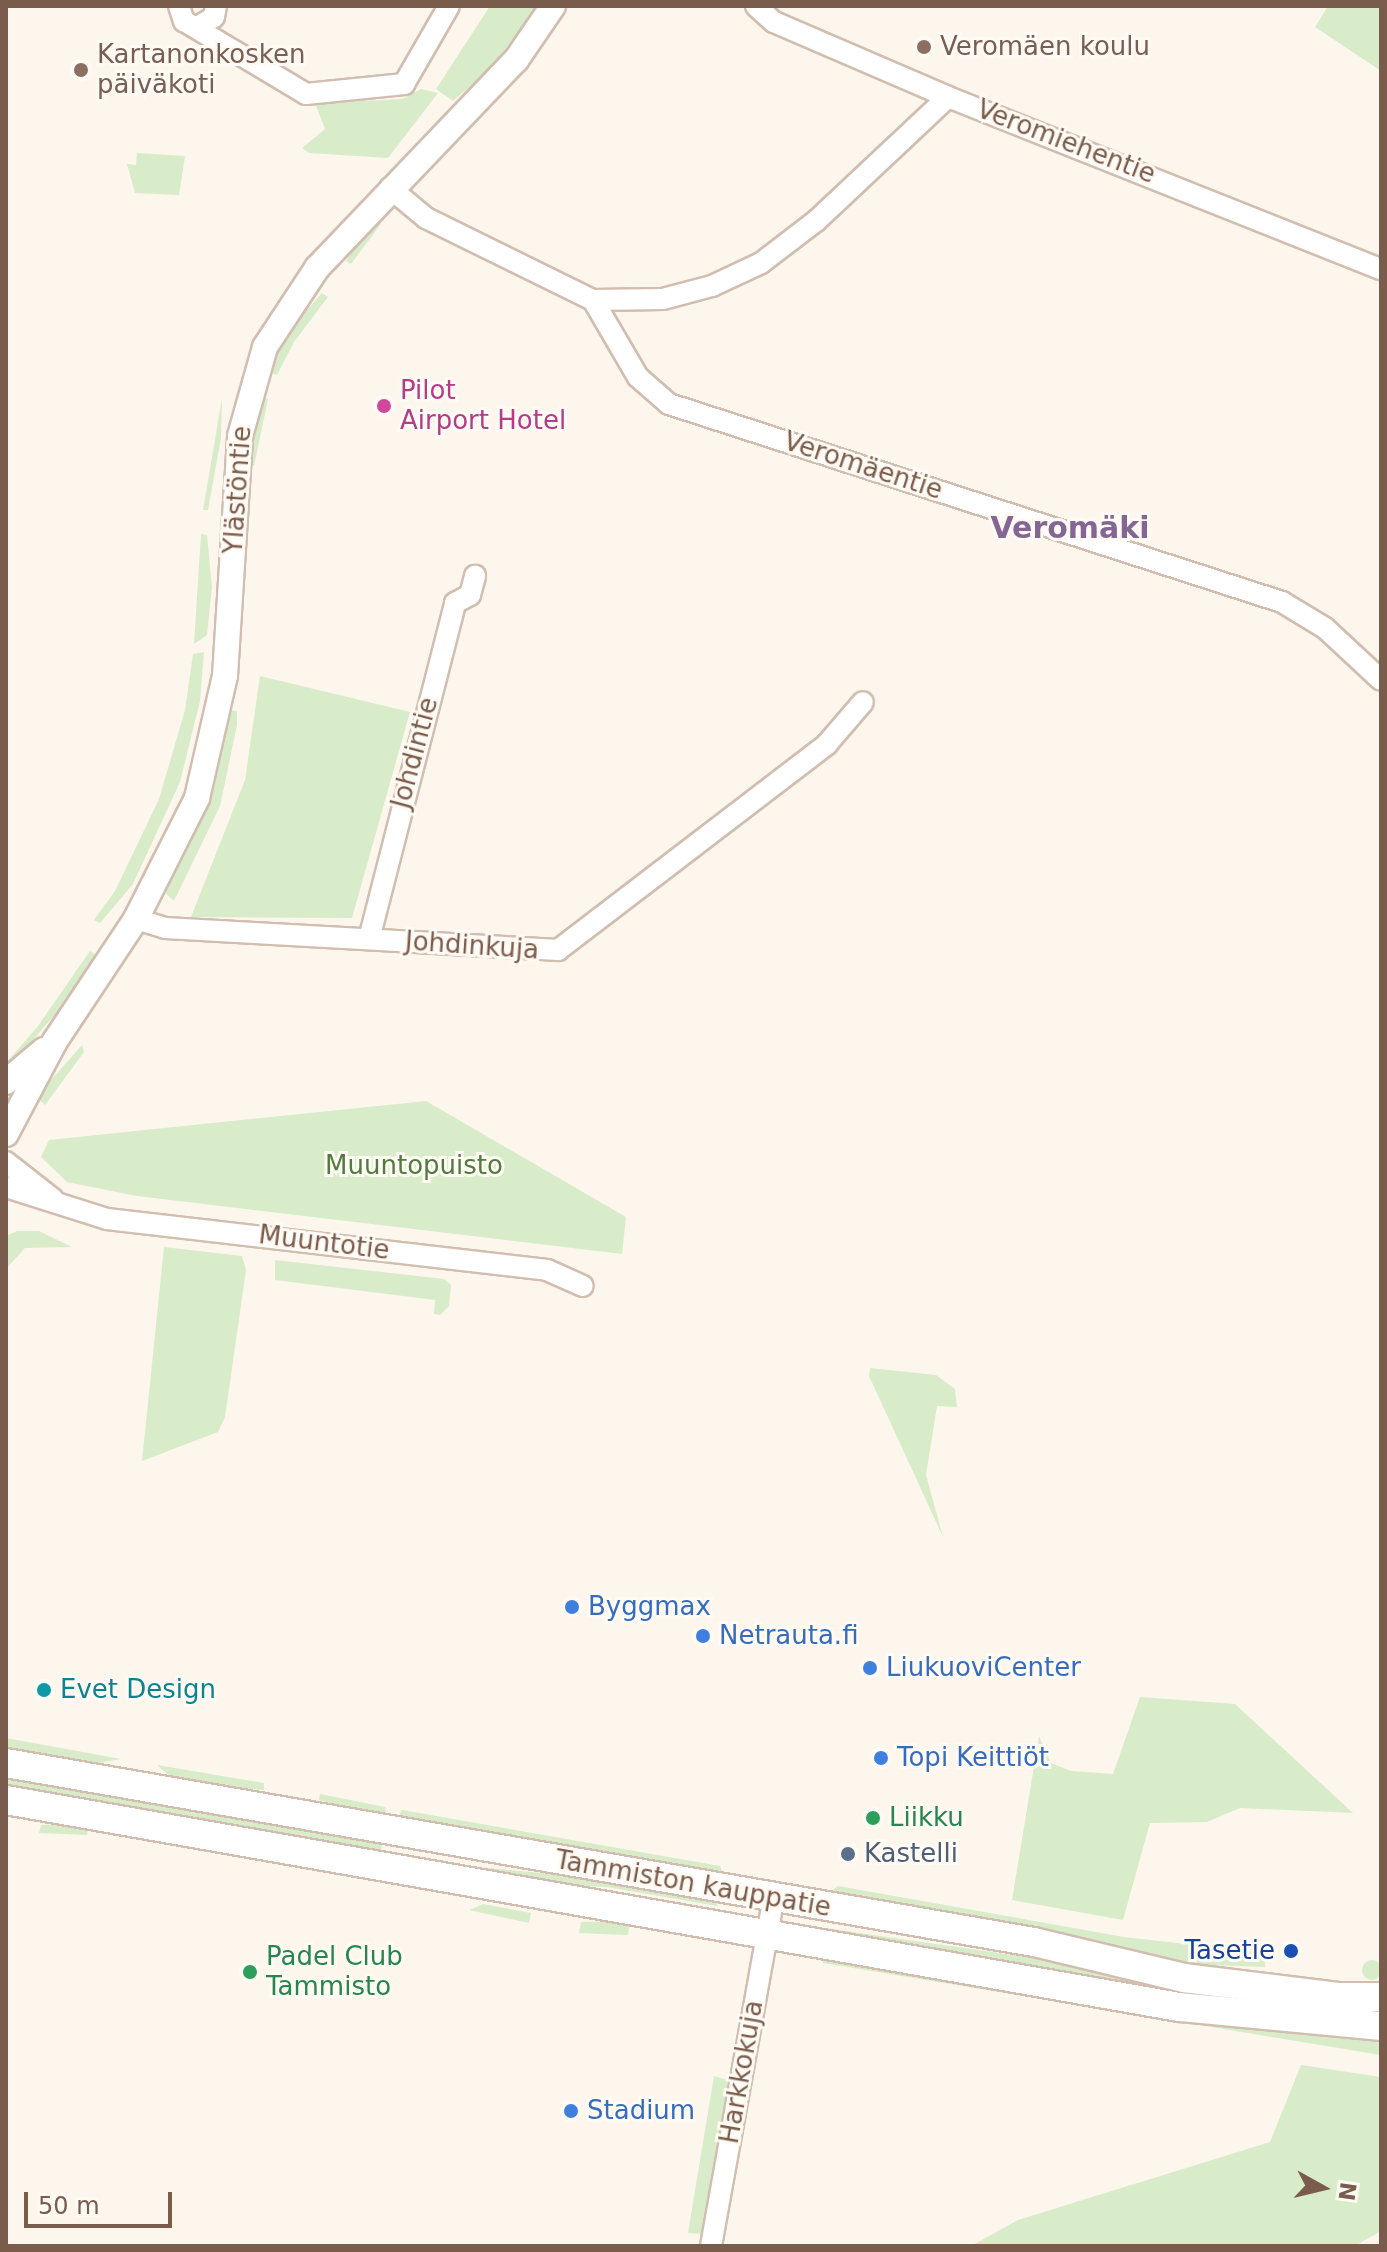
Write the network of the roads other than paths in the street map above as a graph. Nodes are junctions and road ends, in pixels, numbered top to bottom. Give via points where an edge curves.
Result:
1 (179, 6) edge
2 (216, 6) edge
3 (449, 6) edge
4 (553, 6) edge
5 (756, 6) edge
6 (199, 26) junction
7 (948, 97) junction
8 (390, 188) junction
9 (1381, 269) edge
10 (593, 300) junction
11 (475, 576) dead end
12 (1381, 680) edge
13 (863, 702) dead end
14 (136, 919) junction
15 (369, 939) junction
16 (55, 1041) junction
17 (6, 1082) edge
18 (6, 1134) edge
19 (6, 1162) edge
20 (6, 1187) edge
21 (63, 1206) junction
22 (583, 1286) dead end
23 (6, 1763) edge
24 (6, 1800) edge
25 (774, 1897) junction
26 (767, 1936) junction
27 (1381, 1997) edge
28 (1381, 2026) edge
29 (711, 2246) edge

1 - 6 street via 184,21
2 - 6 street via 214,17
3 - 6 street via 404,84 306,94
4 - 8 street, Ylästöntie via 516,60
5 - 7 street, Veromiehentie via 774,22
7 - 9 street, Veromiehentie
7 - 10 street via 816,221 761,263 727,281 674,296 639,302
8 - 10 street via 426,218
8 - 14 street, Ylästöntie via 317,268 279,323 257,371 240,436 229,638 213,742 197,798
10 - 12 street, Veromäentie via 638,377 669,404 1282,602 1325,628
11 - 15 street, Johdintie via 470,595 455,603
13 - 15 street, Johdinkuja via 827,744 558,950
14 - 15 street, Johdinkuja via 165,928
14 - 16 street, Ylästöntie
16 - 17 street, Ylästöntie
16 - 18 street, Ylästöntie
19 - 21 street, Muuntotie
20 - 21 street, Muuntotie
21 - 22 street, Muuntotie via 107,1219 547,1270
23 - 25 main road, Tammiston kauppatie
24 - 26 main road, Tammiston kauppatie
25 - 26 street, Harkkokuja
25 - 27 main road, Tammiston kauppatie via 1034,1942 1184,1978 1338,1997
26 - 28 main road, Tammiston kauppatie via 1179,2007
26 - 29 street, Harkkokuja

